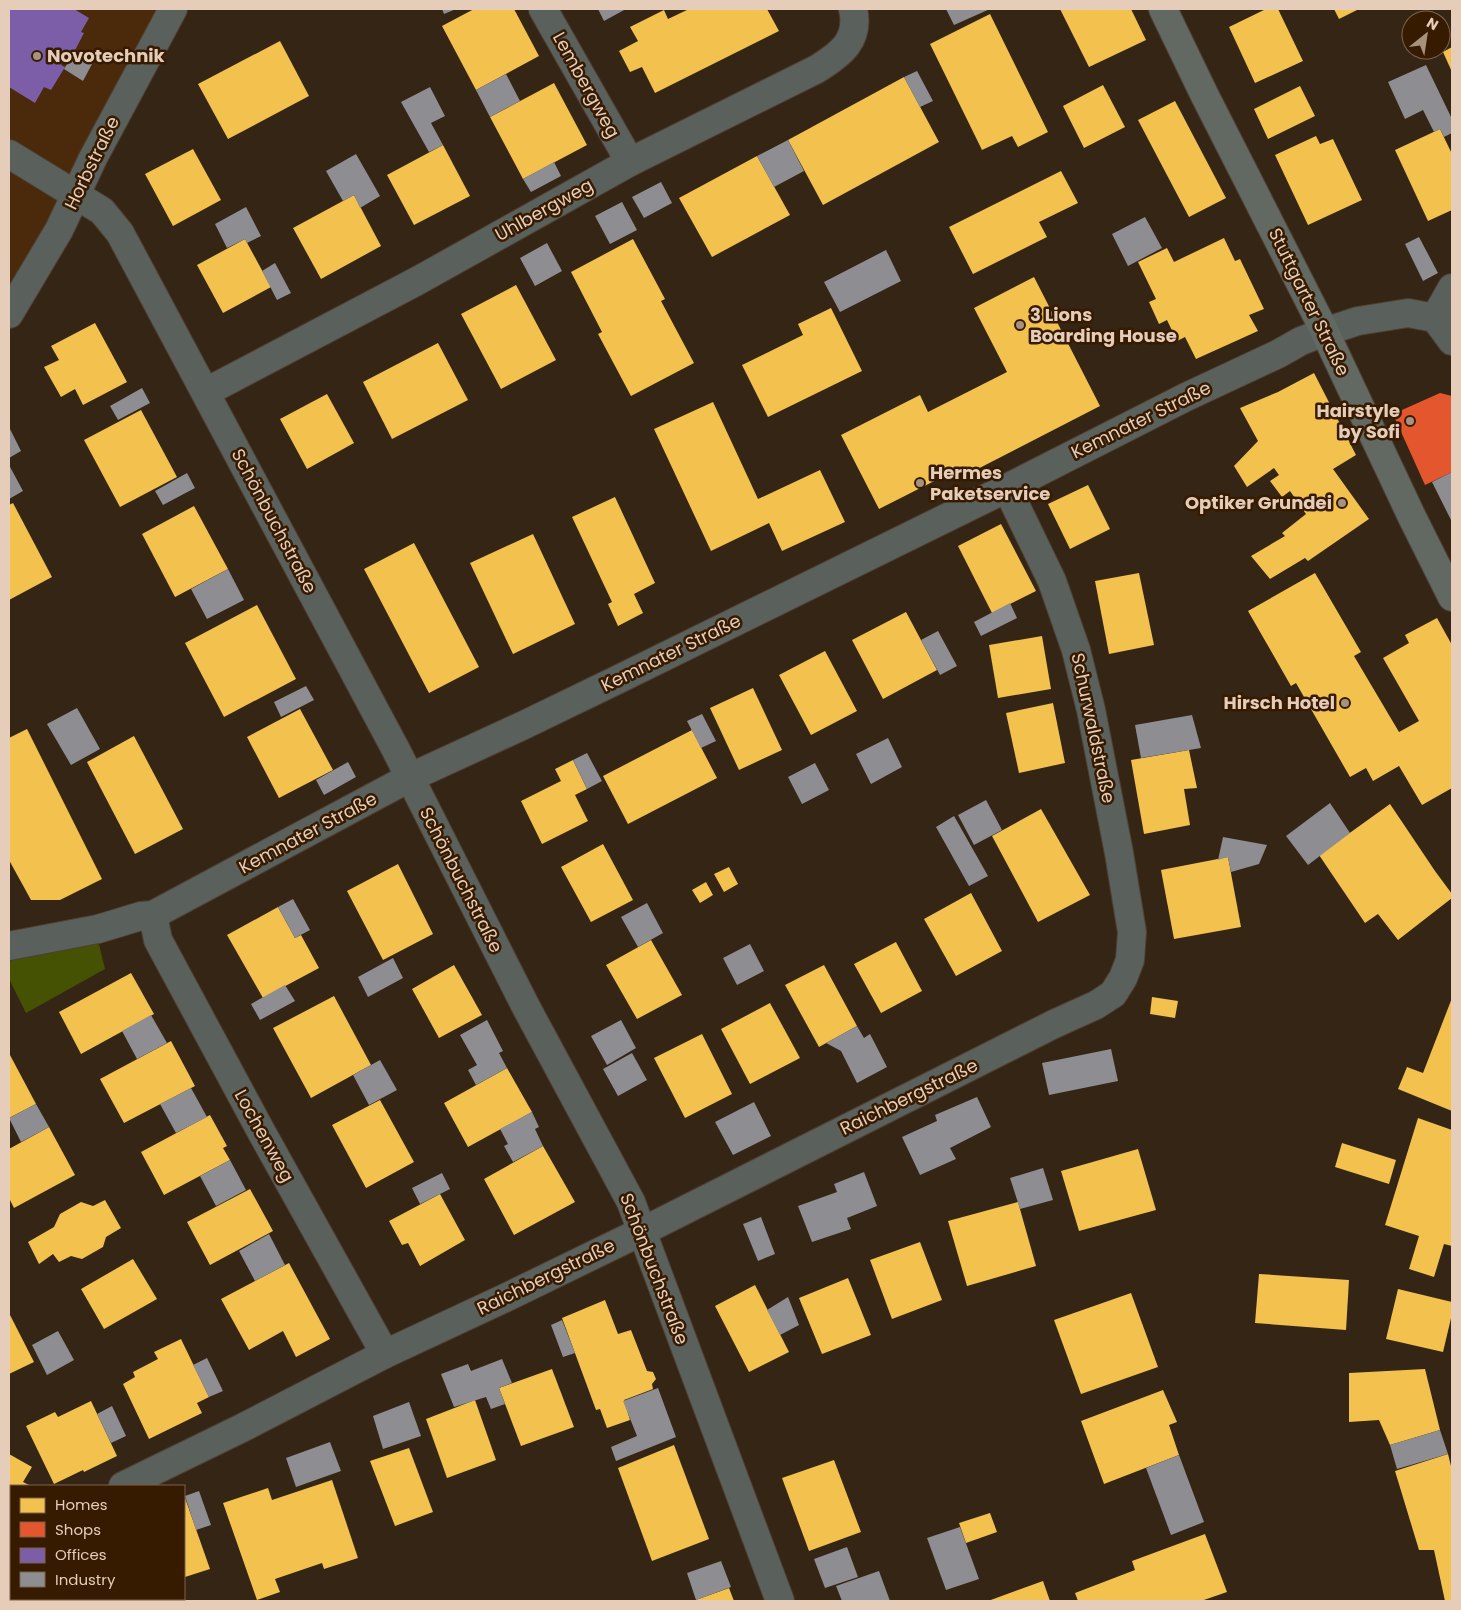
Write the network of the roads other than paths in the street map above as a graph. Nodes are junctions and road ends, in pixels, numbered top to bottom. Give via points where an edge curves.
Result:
1 (172, 9) edge
2 (543, 9) edge
3 (852, 9) edge
4 (1164, 9) edge
5 (9, 154) edge
6 (630, 162) junction
7 (77, 194) junction
8 (1452, 288) edge
9 (9, 314) edge
10 (1435, 318) junction
11 (1324, 332) junction
12 (1452, 341) edge
13 (206, 392) junction
14 (1007, 488) junction
15 (1452, 597) edge
16 (410, 778) junction
17 (153, 914) junction
18 (9, 946) edge
19 (1123, 978) joint
20 (642, 1230) junction
21 (385, 1354) junction
22 (124, 1485) edge
23 (780, 1601) edge

1 - 7 street, Horbstraße
2 - 6 street, Lembergweg
3 - 6 street, Uhlbergweg via 856,21 851,39 838,56
4 - 11 main road, Stuttgarter Straße
5 - 7 street, Schönbuchstraße
6 - 13 street, Uhlbergweg via 419,280
7 - 9 street, Horbstraße
7 - 13 street, Schönbuchstraße via 102,210 120,232
8 - 10 street
10 - 11 street, Kemnater Straße via 1408,313 1358,321
10 - 12 street
11 - 14 street, Kemnater Straße via 1186,397
11 - 15 main road, Stuttgarter Straße
13 - 16 street, Schönbuchstraße
14 - 16 street, Kemnater Straße
14 - 19 street, Schurwaldstraße via 1064,612 1091,710 1130,914 1132,945
16 - 17 street, Kemnater Straße
16 - 20 street, Schönbuchstraße via 526,1007 631,1202
17 - 18 street, Kemnater Straße via 98,929
17 - 21 street, Lochenweg via 158,940
19 - 20 street, Raichbergstraße via 1113,994 1096,1005
20 - 21 street, Raichbergstraße
20 - 23 street, Schönbuchstraße
21 - 22 street, Raichbergstraße

